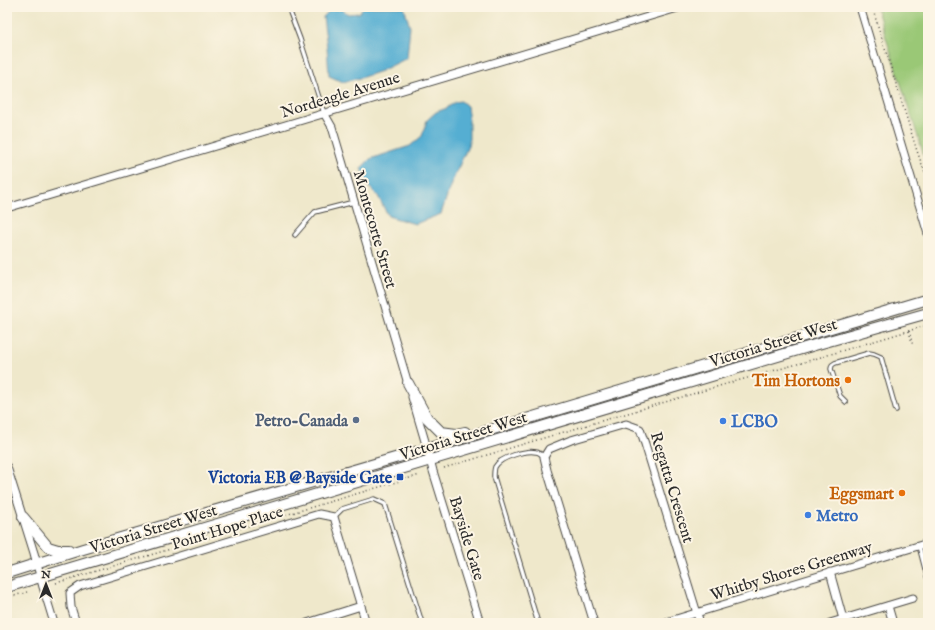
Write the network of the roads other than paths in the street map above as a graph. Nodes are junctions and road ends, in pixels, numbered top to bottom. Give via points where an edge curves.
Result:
1 (288, 7) edge
2 (681, 7) edge
3 (860, 7) edge
4 (324, 114) junction
5 (354, 202) junction
6 (7, 208) edge
7 (928, 234) edge
8 (295, 235) dead end
9 (928, 299) edge
10 (928, 313) edge
11 (408, 383) junction
12 (846, 402) dead end
13 (896, 410) dead end
14 (503, 426) junction
15 (427, 448) junction
16 (544, 457) junction
17 (431, 461) junction
18 (7, 467) edge
19 (23, 517) junction
20 (334, 517) junction
21 (928, 543) edge
22 (919, 546) junction
23 (83, 549) junction
24 (37, 563) junction
25 (7, 572) edge
26 (830, 572) junction
27 (41, 577) junction
28 (928, 580) edge
29 (7, 587) edge
30 (913, 598) dead end
31 (361, 606) junction
32 (888, 606) junction
33 (697, 613) junction
34 (843, 619) junction
35 (54, 623) edge
36 (76, 623) edge
37 (307, 623) edge
38 (366, 623) edge
39 (422, 623) edge
40 (480, 623) edge
41 (538, 623) edge
42 (594, 623) edge
43 (663, 623) edge
44 (700, 623) edge
45 (830, 623) edge
46 (893, 623) edge

1 - 4 lane, Montecorte Street
2 - 4 street, Nordeagle Avenue
3 - 7 street
4 - 5 street, Montecorte Street via 332,127
4 - 6 street, Nordeagle Avenue
5 - 8 lane via 315,212
5 - 11 street, Montecorte Street
9 - 14 main road, Victoria Street West
10 - 17 main road, Victoria Street West
11 - 14 main road via 427,418 442,432 456,434
11 - 15 street, Montecorte Street
12 - 13 lane via 840,396 832,365 869,353 881,357
14 - 15 main road, Victoria Street West
15 - 17 street, Montecorte Street
15 - 23 main road, Victoria Street West
16 - 33 street, Regatta Crescent via 549,449 571,440 626,424 640,429
16 - 41 lane via 538,452 529,452 508,457 494,468 494,477
16 - 42 street
17 - 27 main road, Victoria Street West
17 - 40 street, Bayside Gate
18 - 19 street
19 - 23 main road via 48,547 58,550
19 - 24 street
20 - 31 street
20 - 36 street, Point Hope Place via 319,514 80,586 70,592
20 - 39 lane via 342,509 374,499 384,504
21 - 22 street, Whitby Shores Greenway
22 - 26 street, Whitby Shores Greenway
22 - 28 lane
23 - 24 main road, Victoria Street West
24 - 25 main road, Victoria Street West
24 - 27 street
26 - 33 street, Whitby Shores Greenway
26 - 34 street
27 - 29 main road, Victoria Street West
27 - 35 street
30 - 32 street
31 - 37 street
31 - 38 street
32 - 34 street
32 - 46 street
33 - 43 street, Whitby Shores Greenway
33 - 44 street
34 - 45 street

